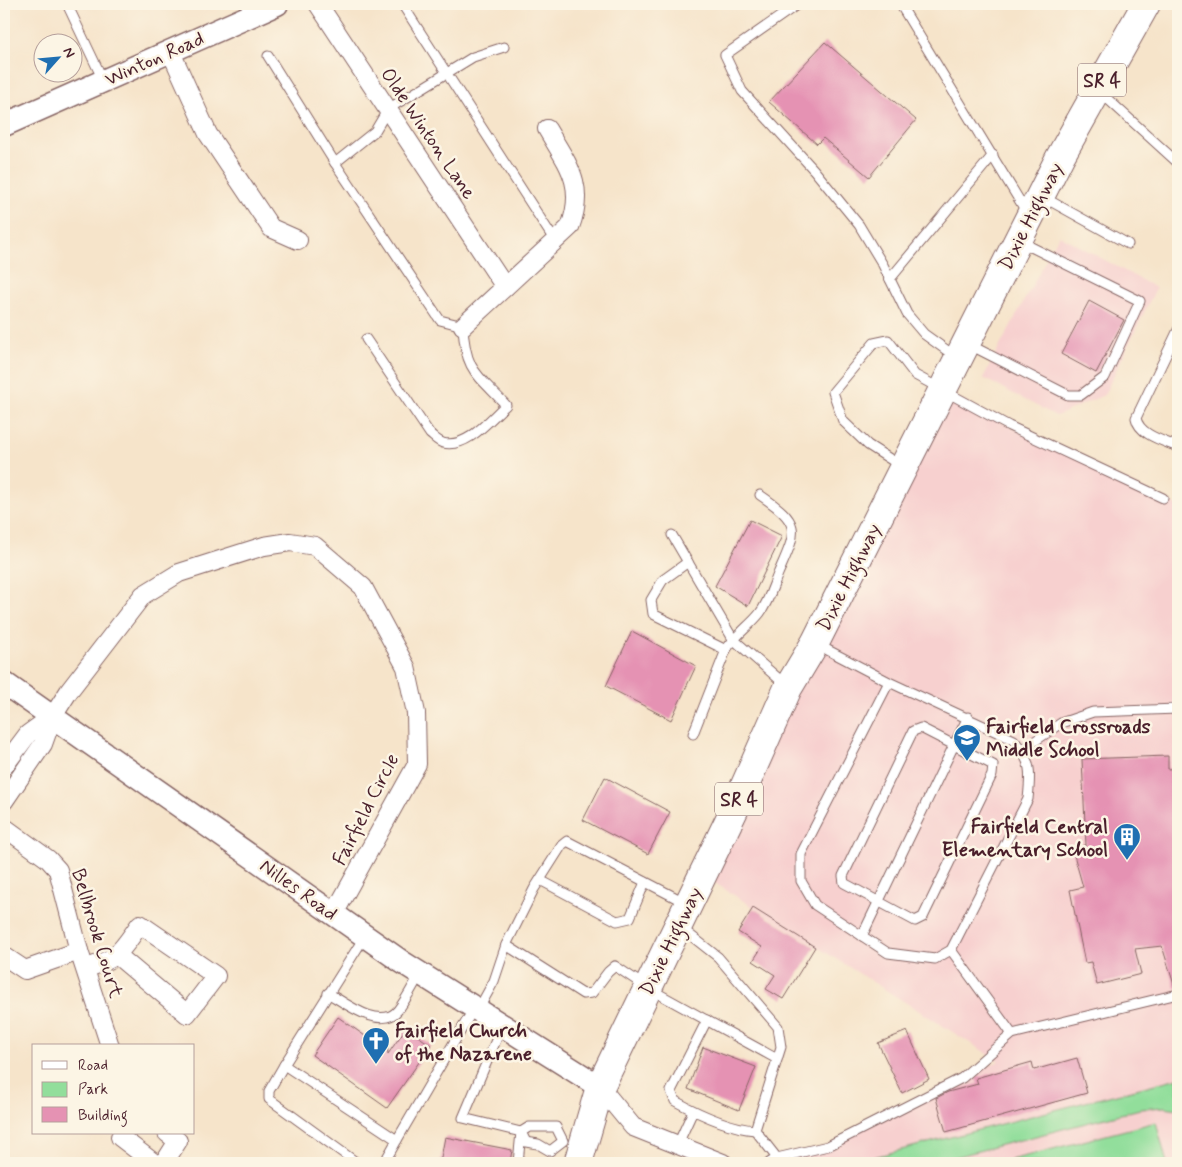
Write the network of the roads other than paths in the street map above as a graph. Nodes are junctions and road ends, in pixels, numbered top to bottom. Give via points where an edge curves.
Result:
1 (68, 4) edge
2 (277, 4) edge
3 (318, 4) edge
4 (402, 4) edge
5 (798, 4) edge
6 (900, 4) edge
7 (1146, 4) edge
8 (504, 47) dead end
9 (170, 50) junction
10 (268, 56) dead end
11 (446, 73) junction
12 (103, 80) junction
13 (1096, 89) junction
14 (388, 109) junction
15 (6, 116) edge
16 (547, 129) dead end
17 (994, 155) junction
18 (335, 163) junction
19 (1178, 163) edge
20 (1029, 218) junction
21 (298, 240) dead end
22 (554, 241) junction
23 (1128, 244) dead end
24 (890, 279) junction
25 (505, 286) junction
26 (462, 326) junction
27 (1178, 330) edge
28 (366, 339) dead end
29 (962, 351) junction
30 (942, 390) junction
31 (1178, 447) edge
32 (903, 467) junction
33 (760, 495) dead end
34 (1163, 498) dead end
35 (672, 535) dead end
36 (688, 562) junction
37 (733, 639) junction
38 (814, 643) junction
39 (726, 650) junction
40 (889, 682) junction
41 (4, 683) edge
42 (788, 688) junction
43 (1178, 709) edge
44 (53, 716) junction
45 (968, 718) junction
46 (693, 734) dead end
47 (954, 745) junction
48 (1022, 750) junction
49 (4, 766) edge
50 (4, 801) edge
51 (4, 827) edge
52 (540, 880) junction
53 (645, 882) junction
54 (878, 901) junction
55 (334, 914) junction
56 (683, 914) junction
57 (365, 936) junction
58 (862, 936) junction
59 (506, 945) junction
60 (951, 950) junction
61 (4, 956) edge
62 (118, 956) junction
63 (82, 959) junction
64 (420, 973) junction
65 (648, 988) junction
66 (328, 993) junction
67 (1178, 994) edge
68 (476, 1009) junction
69 (707, 1020) junction
70 (502, 1026) junction
71 (1012, 1034) junction
72 (109, 1044) edge
73 (777, 1059) junction
74 (284, 1065) junction
75 (600, 1087) junction
76 (693, 1111) junction
77 (755, 1130) junction
78 (521, 1132) junction
79 (122, 1134) edge
80 (168, 1134) edge
81 (397, 1140) junction
82 (677, 1146) junction
83 (574, 1148) edge
84 (773, 1161) edge
85 (154, 1163) edge
86 (164, 1163) edge
87 (357, 1163) edge
88 (384, 1163) edge
89 (518, 1163) edge
90 (723, 1163) edge

1 - 12 lane
2 - 9 street, Winton Road
3 - 14 street, Olde Winton Lane
4 - 11 lane
5 - 24 lane via 725,55 742,91 859,225
6 - 17 lane
7 - 13 main road, Dixie Highway / SR 4
8 - 11 lane via 473,57
9 - 12 street, Winton Road
9 - 21 street via 208,134 271,228
10 - 18 lane
11 - 14 lane
11 - 22 lane
12 - 15 street, Winton Road
13 - 19 lane
13 - 20 main road, Dixie Highway / SR 4
14 - 18 lane via 375,131
14 - 25 street, Olde Winton Lane
16 - 22 street via 571,170 576,191 576,210 570,228
17 - 20 lane
17 - 24 lane
18 - 26 lane via 440,320
20 - 23 lane
20 - 29 main road, Dixie Highway / SR 4
20 - 29 lane via 1140,301 1105,377 1081,395 1068,394 1016,368
22 - 25 street
24 - 29 lane via 907,314 924,334
25 - 26 street
26 - 28 lane via 464,350 470,367 506,405 468,438 455,444 441,443 430,434
27 - 31 lane via 1136,418 1147,433
29 - 30 main road, Dixie Highway / SR 4
30 - 32 main road, Dixie Highway / SR 4
30 - 32 lane via 915,375 888,340 874,343 833,392 843,421 868,445
30 - 34 lane via 1009,426
32 - 38 main road, Dixie Highway / SR 4
33 - 37 lane via 782,510 790,521 794,537 761,612
35 - 36 lane
36 - 37 lane
36 - 39 lane via 663,580 650,600 653,614
37 - 39 lane
37 - 42 lane
38 - 40 lane
38 - 42 main road, Dixie Highway / SR 4
39 - 46 lane
40 - 45 lane
40 - 58 lane via 801,854 801,881 815,905
41 - 44 street, Nilles Road
42 - 56 main road, Dixie Highway / SR 4
43 - 48 lane via 1093,712 1061,723
44 - 49 street via 28,734
44 - 50 street via 43,744
44 - 55 street, Nilles Road
44 - 55 street, Fairfield Circle via 143,595 179,573 264,546 290,542 316,546 363,587 406,666 416,713 416,764
45 - 47 lane
45 - 48 lane via 1014,740
47 - 54 lane
47 - 54 lane via 921,728 913,731 843,876 844,883
47 - 54 lane via 993,765 992,775 923,917 915,921
48 - 60 lane via 1030,775 1028,799
51 - 63 street, Bellbrook Court via 58,870
52 - 53 lane via 567,841
52 - 53 lane via 617,921 630,918
52 - 59 lane
53 - 56 lane
54 - 58 lane
55 - 57 street, Nilles Road
56 - 65 main road, Dixie Highway / SR 4
56 - 73 lane via 778,1027 781,1047
57 - 64 street, Nilles Road
57 - 66 lane
58 - 60 lane via 888,953 935,959
59 - 65 lane via 583,994 592,993 615,966
59 - 68 lane via 494,981
60 - 71 lane
61 - 63 street via 25,970
62 - 62 street via 140,924 216,976 187,1014
62 - 63 street via 102,964
63 - 72 street, Bellbrook Court
64 - 66 lane via 397,1012 388,1018 377,1018
64 - 68 street, Nilles Road
65 - 69 lane
65 - 75 main road, Dixie Highway / SR 4
66 - 74 lane
67 - 71 lane
68 - 70 street, Nilles Road
68 - 81 lane
69 - 73 lane
69 - 76 lane via 671,1091 675,1101
70 - 75 street, Nilles Road
70 - 78 lane via 463,1118
71 - 84 lane via 962,1078 828,1146
73 - 77 lane
74 - 81 lane
74 - 87 lane via 269,1091 269,1099
75 - 82 street via 633,1127
75 - 83 main road, Dixie Highway / SR 4
76 - 77 lane
76 - 82 lane
77 - 84 lane
78 - 83 lane via 526,1142 550,1151
78 - 83 lane via 529,1127 556,1126
78 - 89 lane
79 - 85 street via 120,1137
80 - 86 street via 178,1141
81 - 88 lane
82 - 90 street

